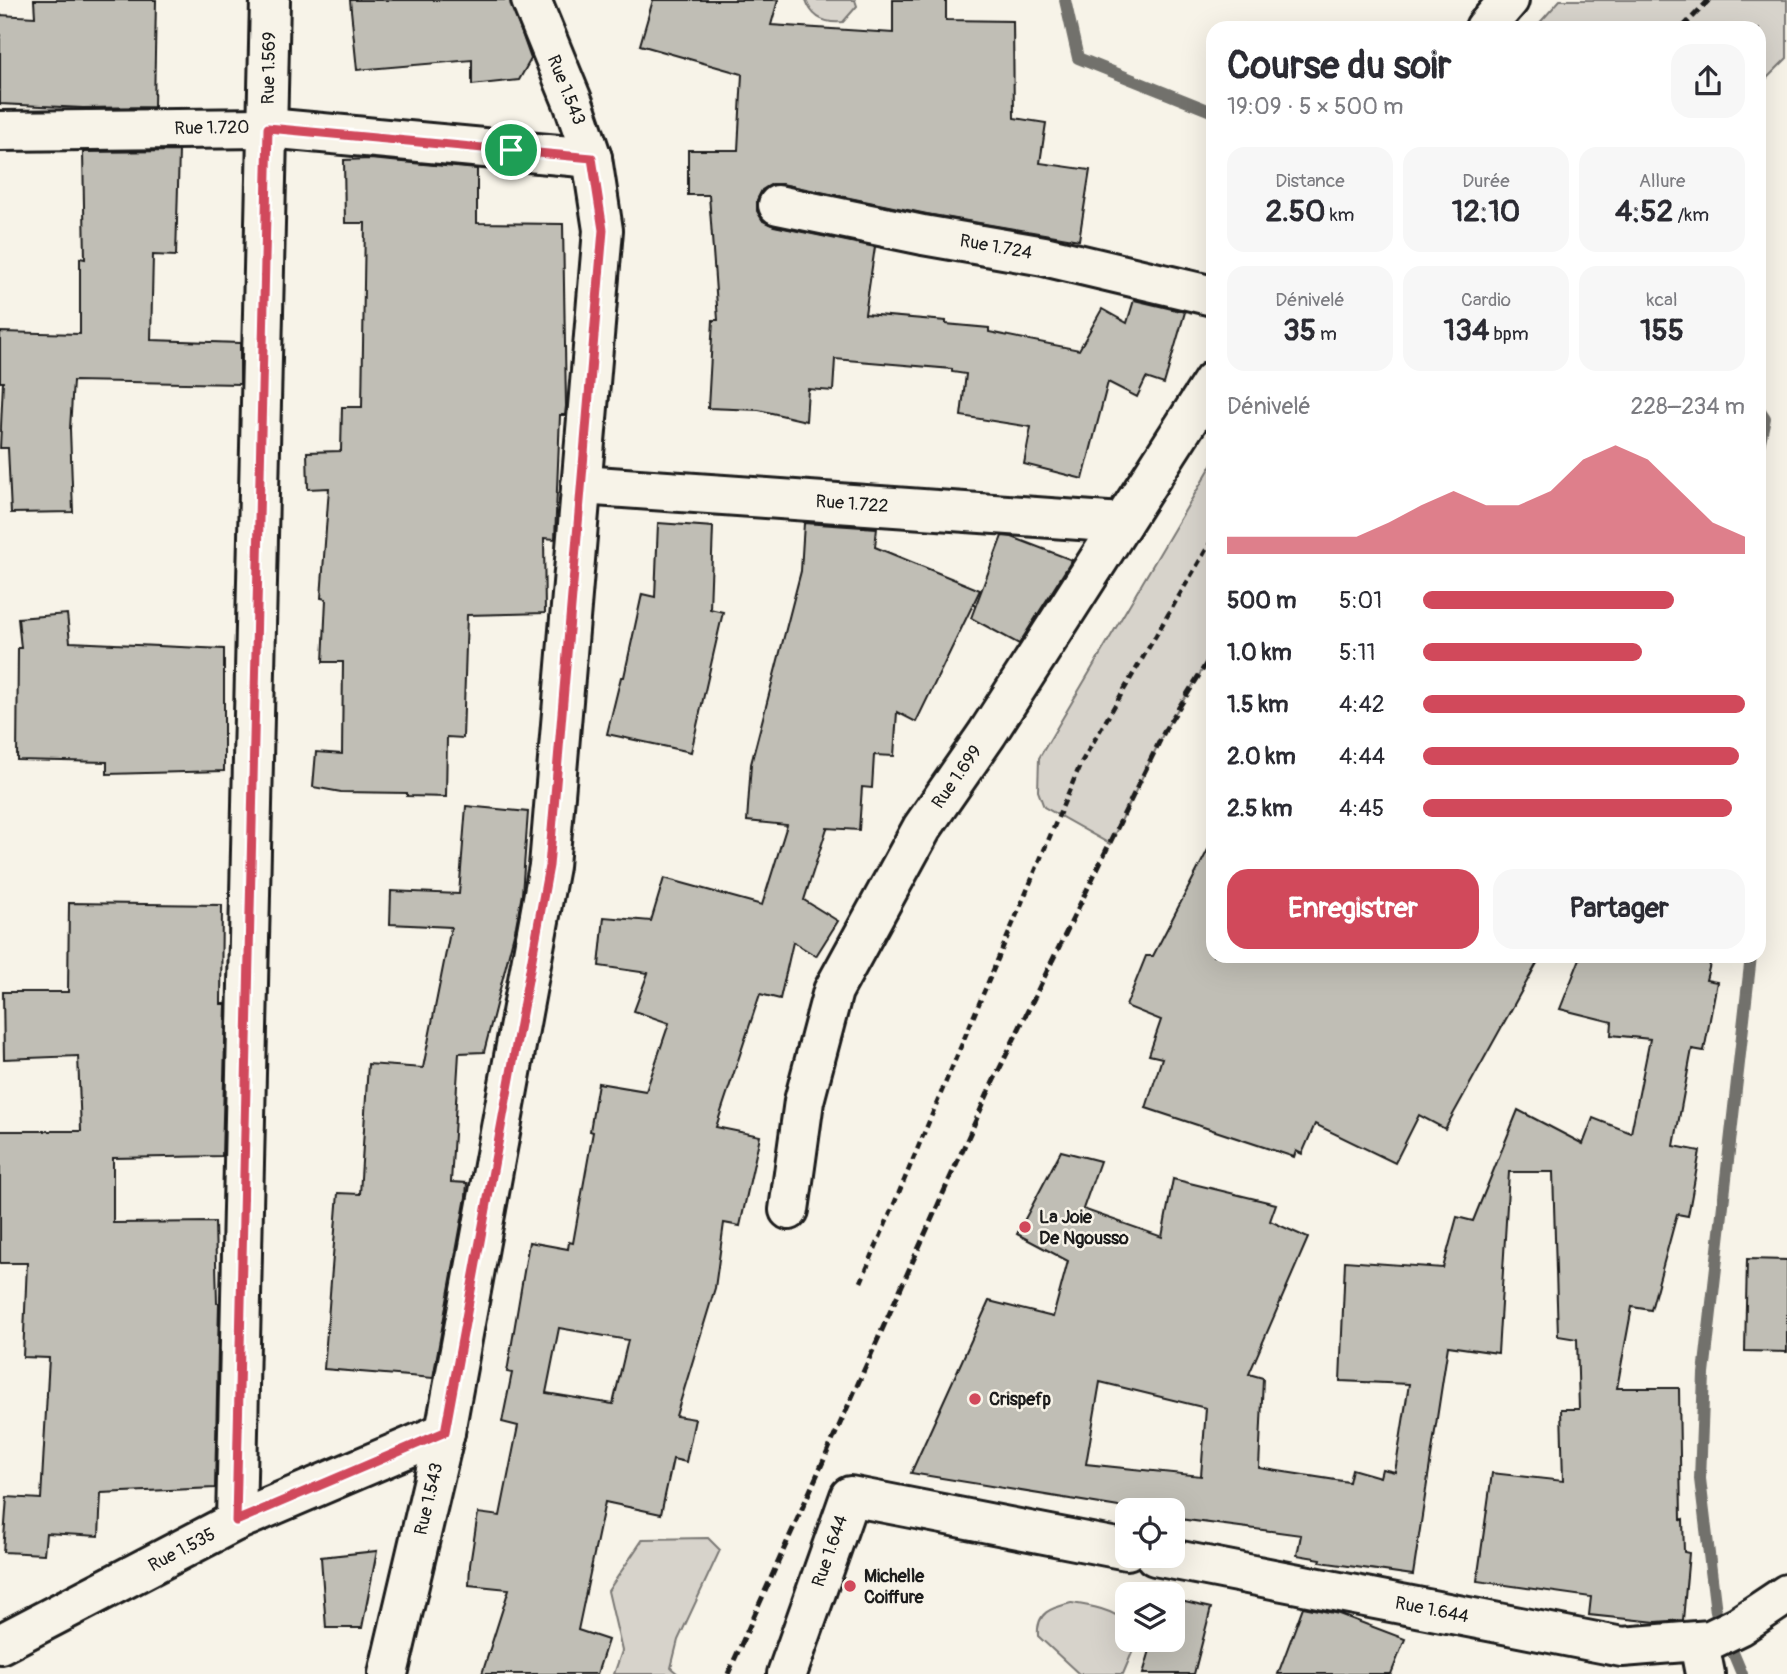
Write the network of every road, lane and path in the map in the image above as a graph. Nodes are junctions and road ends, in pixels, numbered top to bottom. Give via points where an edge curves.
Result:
1 (270, 0) edge
2 (531, 0) edge
3 (1509, 0) edge
4 (1491, 21) edge
5 (268, 128) junction
6 (0, 131) edge
7 (592, 158) junction
8 (779, 205) dead end
9 (1206, 294) edge
10 (1206, 392) edge
11 (581, 485) junction
12 (1122, 523) junction
13 (1206, 550) edge
14 (789, 1210) dead end
15 (862, 1282) dead end
16 (445, 1432) junction
17 (236, 1521) junction
18 (1115, 1548) edge
19 (1185, 1562) edge
20 (1787, 1594) edge
21 (0, 1644) edge
22 (1713, 1646) edge
23 (388, 1674) edge
24 (787, 1674) edge

1 - 5 street, Rue 1.569
2 - 7 street, Rue 1.543
3 - 4 street
5 - 6 street, Rue 1.720
5 - 7 street, Rue 1.720
5 - 17 street, Rue 1.569
7 - 11 street, Rue 1.543 via 603,230
8 - 9 street, Rue 1.724 via 1044,256
10 - 12 street, Rue 1.699
11 - 12 street, Rue 1.722
11 - 16 street, Rue 1.543 via 549,866
12 - 14 street, Rue 1.699 via 922,828 833,991 804,1101
13 - 15 path via 1081,763
16 - 17 street, Rue 1.535
16 - 23 street, Rue 1.543
17 - 21 street, Rue 1.535
18 - 24 street, Rue 1.644 via 850,1496
19 - 22 street, Rue 1.644 via 1622,1647
20 - 22 street

